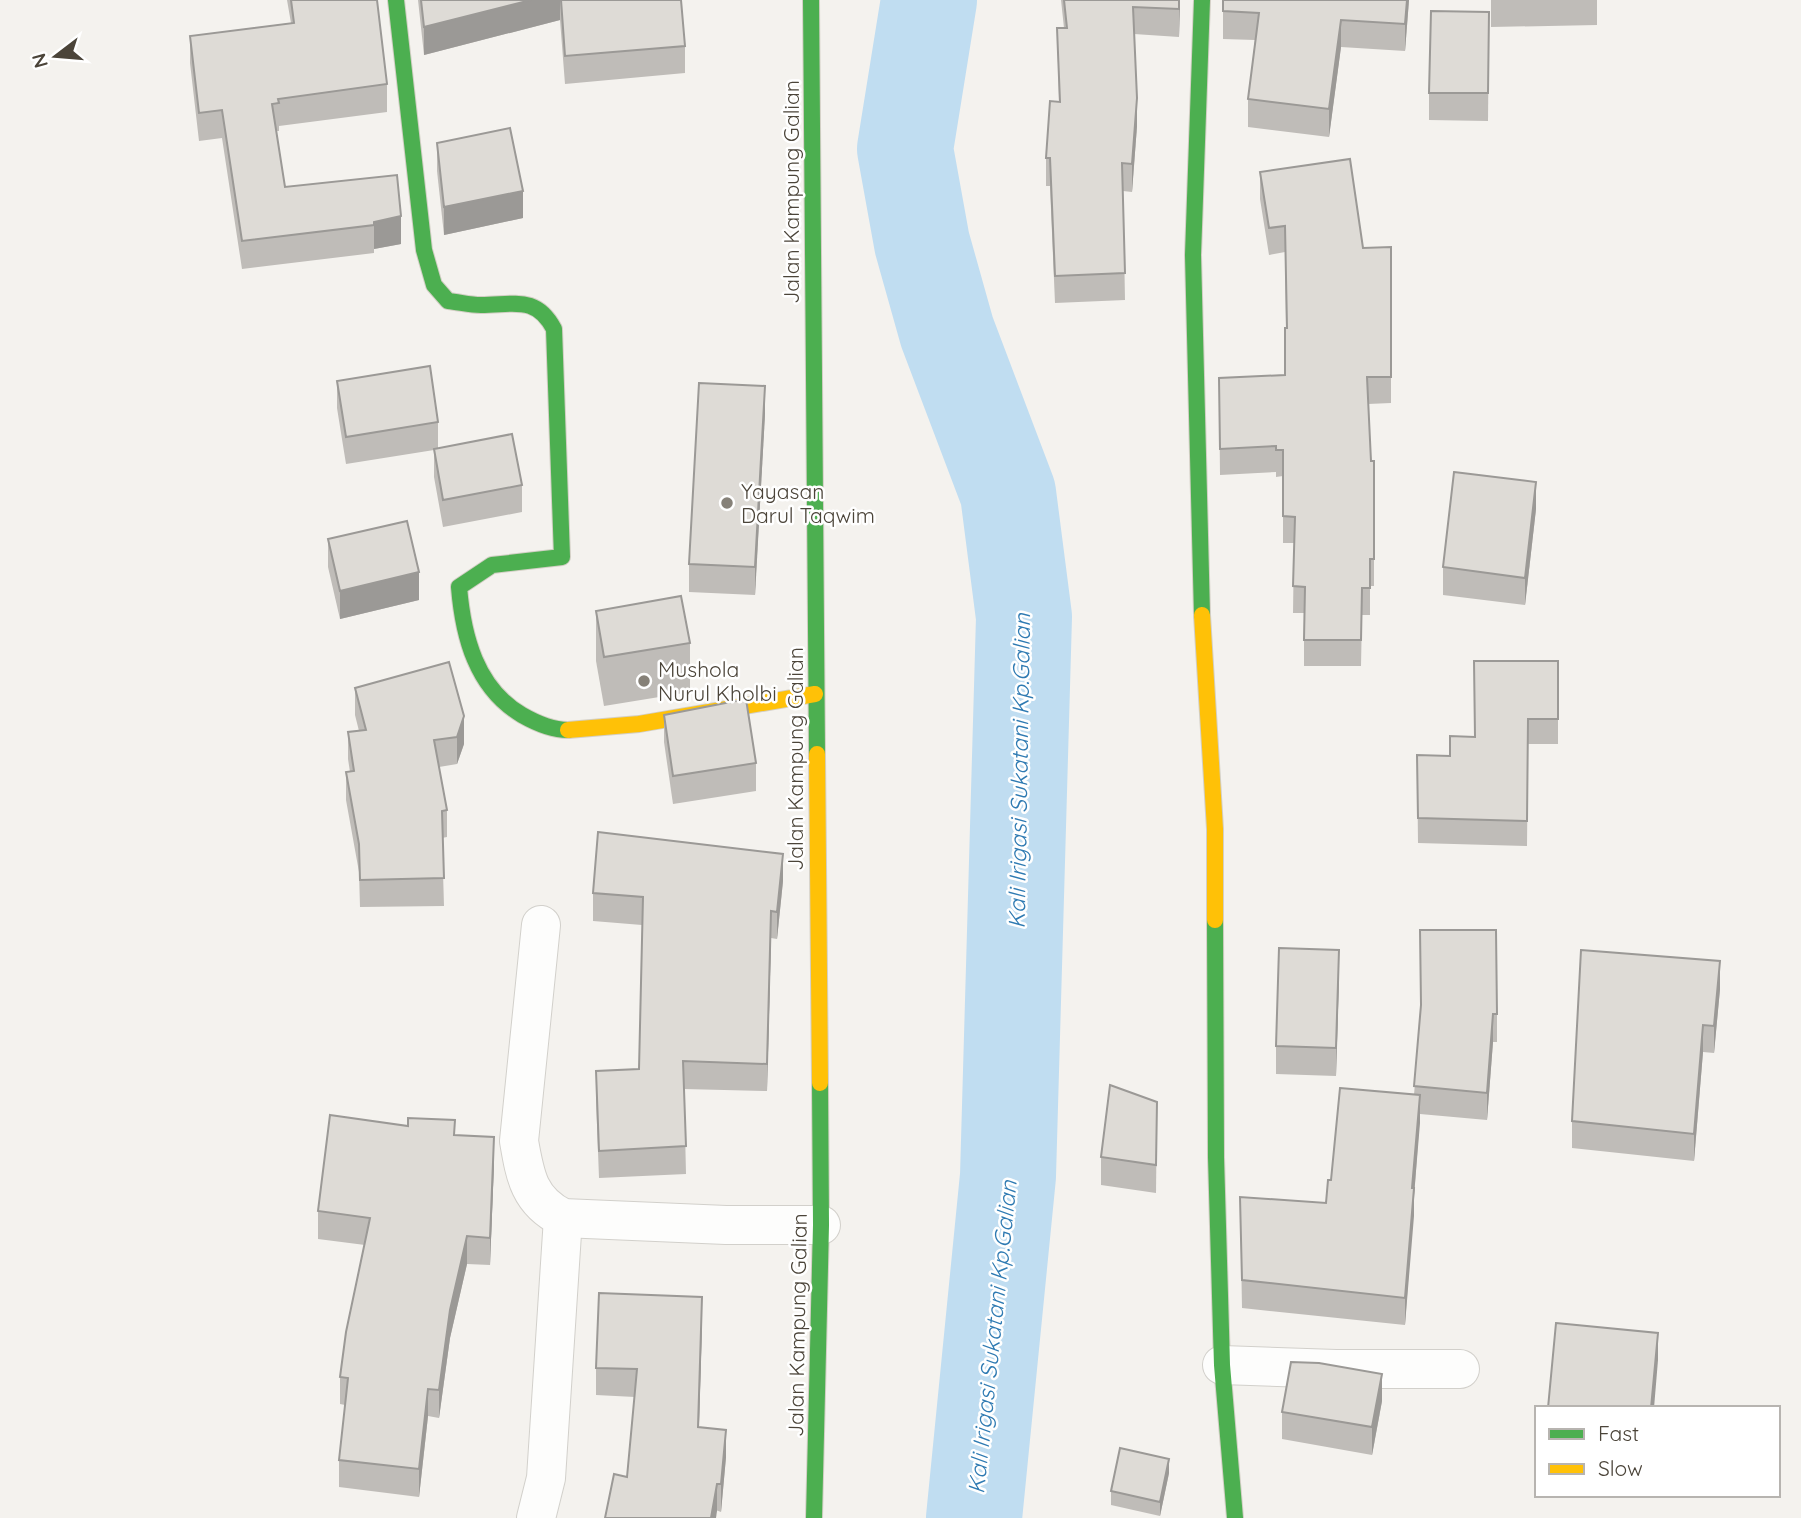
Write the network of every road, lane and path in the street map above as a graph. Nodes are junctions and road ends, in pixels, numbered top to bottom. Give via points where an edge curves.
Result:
1 (396, 0) edge
2 (811, 0) edge
3 (1202, 0) edge
4 (815, 694) junction
5 (541, 925) dead end
6 (563, 1218) junction
7 (821, 1225) junction
8 (1222, 1365) junction
9 (1460, 1369) dead end
10 (536, 1518) edge
11 (814, 1518) edge
12 (1235, 1518) edge

1 - 4 street via 424,250 434,285 448,301 528,303 550,320 554,329 562,557 492,565 459,587 471,654 489,689 520,716 558,730 642,725
2 - 4 street, Jalan Kampung Galian
3 - 8 street via 1194,255 1202,621 1215,829
4 - 7 street, Jalan Kampung Galian
5 - 6 street via 519,1141 533,1190 544,1209
6 - 7 street
6 - 10 street via 546,1478
7 - 11 street, Jalan Kampung Galian
8 - 9 street
8 - 12 street

